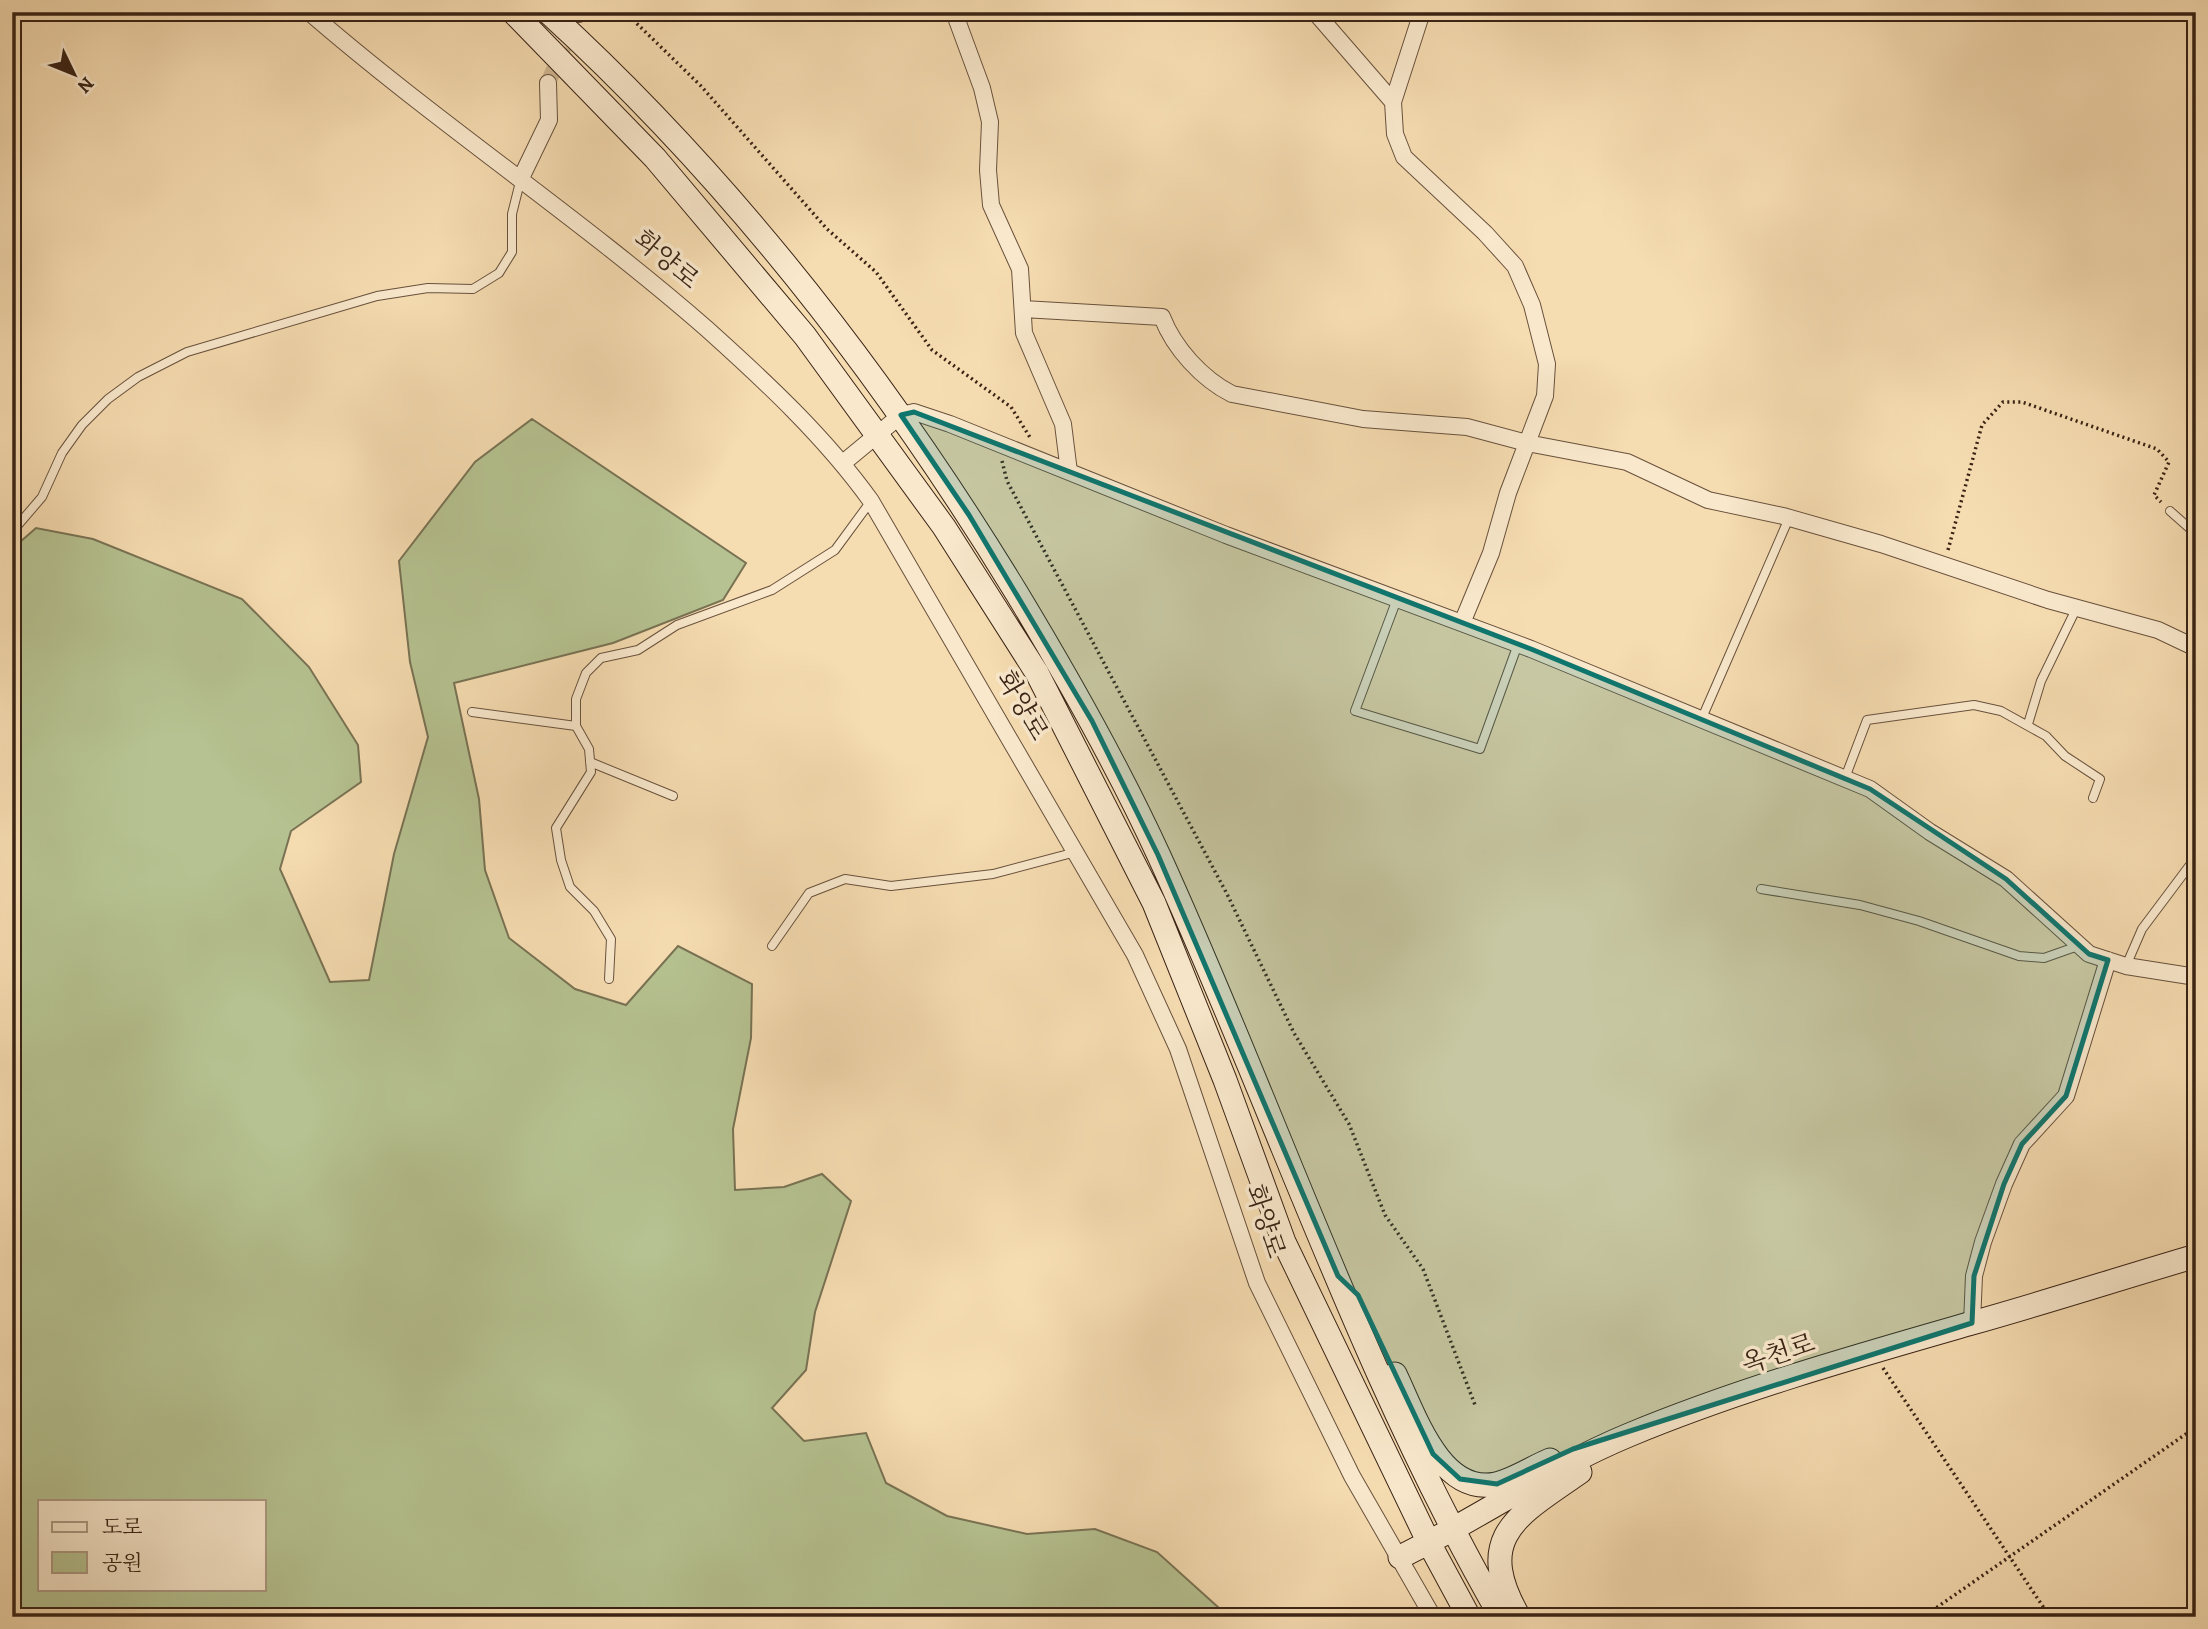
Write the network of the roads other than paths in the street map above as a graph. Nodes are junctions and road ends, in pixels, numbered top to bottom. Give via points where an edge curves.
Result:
1 (309, 12) edge
2 (513, 12) edge
3 (548, 12) edge
4 (954, 12) edge
5 (1315, 12) edge
6 (1422, 12) edge
7 (548, 83) tunnel mouth
8 (1393, 102) junction
9 (521, 178) junction
10 (1023, 309) junction
11 (901, 415) junction
12 (877, 433) junction
13 (1527, 443) junction
14 (843, 463) junction
15 (1069, 472) junction
16 (871, 501) junction
17 (2170, 512) road end
18 (1789, 518) junction
19 (12, 532) edge
20 (2196, 534) edge
21 (1397, 599) junction
22 (2077, 607) junction
23 (1462, 623) junction
24 (1518, 644) junction
25 (2196, 648) edge
26 (472, 712) dead end
27 (1702, 718) junction
28 (2028, 724) junction
29 (576, 726) junction
30 (590, 762) junction
31 (1845, 778) junction
32 (673, 796) dead end
33 (2093, 798) dead end
34 (1076, 852) junction
35 (2196, 857) edge
36 (1761, 889) dead end
37 (2080, 945) junction
38 (772, 946) dead end
39 (2108, 960) junction
40 (2126, 966) junction
41 (2196, 977) edge
42 (609, 979) dead end
43 (2196, 1256) edge
44 (1338, 1276) junction
45 (1972, 1324) junction
46 (1626, 1436) junction
47 (1452, 1532) junction
48 (1429, 1543) junction
49 (1400, 1557) junction
50 (1433, 1617) edge
51 (1469, 1617) edge
52 (1501, 1617) edge
53 (1519, 1617) edge

1 - 9 street, 화양로 via 379,73
2 - 12 main road, 화양로 via 655,158 805,336
3 - 11 main road, 화양로 via 729,195 793,271
4 - 10 street via 990,122 991,205 1020,270
5 - 8 street
6 - 8 street
7 - 9 street via 549,120
8 - 13 street via 1395,134 1404,157 1515,267 1532,305 1547,364 1545,397
9 - 14 street, 화양로 via 648,278 747,365
9 - 19 lane via 512,214 512,252 499,273 473,289 428,288 376,296 187,352 138,377 82,425 62,453 42,497
10 - 13 street via 1162,317 1182,351 1215,385 1232,394 1363,419 1467,427
10 - 15 street via 1024,333 1063,424
11 - 12 street
11 - 15 street via 914,412
11 - 44 main road, 화양로 via 969,515 1092,721 1158,855
12 - 14 street
12 - 48 main road, 화양로 via 998,610 1080,754 1179,961 1284,1242
13 - 18 street via 1627,462 1709,500
13 - 23 street via 1491,553
14 - 16 street, 화양로
15 - 21 street
16 - 29 lane via 835,550 772,590 677,625 638,650 601,658 586,673 576,699
16 - 34 street, 화양로
17 - 20 lane
18 - 22 street
18 - 27 lane
21 - 23 street
21 - 24 lane via 1355,711 1480,749
22 - 25 street via 2158,630
22 - 28 lane via 2041,681
23 - 24 street
24 - 27 street
26 - 29 lane
27 - 31 street
28 - 31 lane via 1974,705 1867,720
28 - 33 lane via 2100,779
29 - 30 lane via 589,749
30 - 32 lane
30 - 42 lane via 591,772 556,828 570,887 594,911 611,939
31 - 37 street via 1870,789 2006,879
34 - 38 lane via 993,874 891,886 845,879 810,893
34 - 49 street, 화양로 via 1135,955 1178,1049 1257,1283 1352,1476
35 - 40 lane via 2142,929
36 - 37 lane via 1860,905 2019,956 2045,958
37 - 39 street
39 - 40 street
39 - 45 street via 2066,1096 2022,1144 2004,1184 1974,1276
40 - 41 street
43 - 45 main road, 옥천로
44 - 46 main road via 1358,1296 1433,1454 1460,1479 1497,1484 1573,1449
44 - 47 main road, 화양로
45 - 46 main road, 옥천로 via 1874,1351
46 - 47 main road, 옥천로 via 1564,1466
46 - 53 main road via 1517,1517 1505,1537 1498,1565
47 - 48 main road, 옥천로
47 - 52 main road, 화양로
48 - 49 main road, 옥천로
48 - 51 main road, 화양로
49 - 50 street, 화양로

